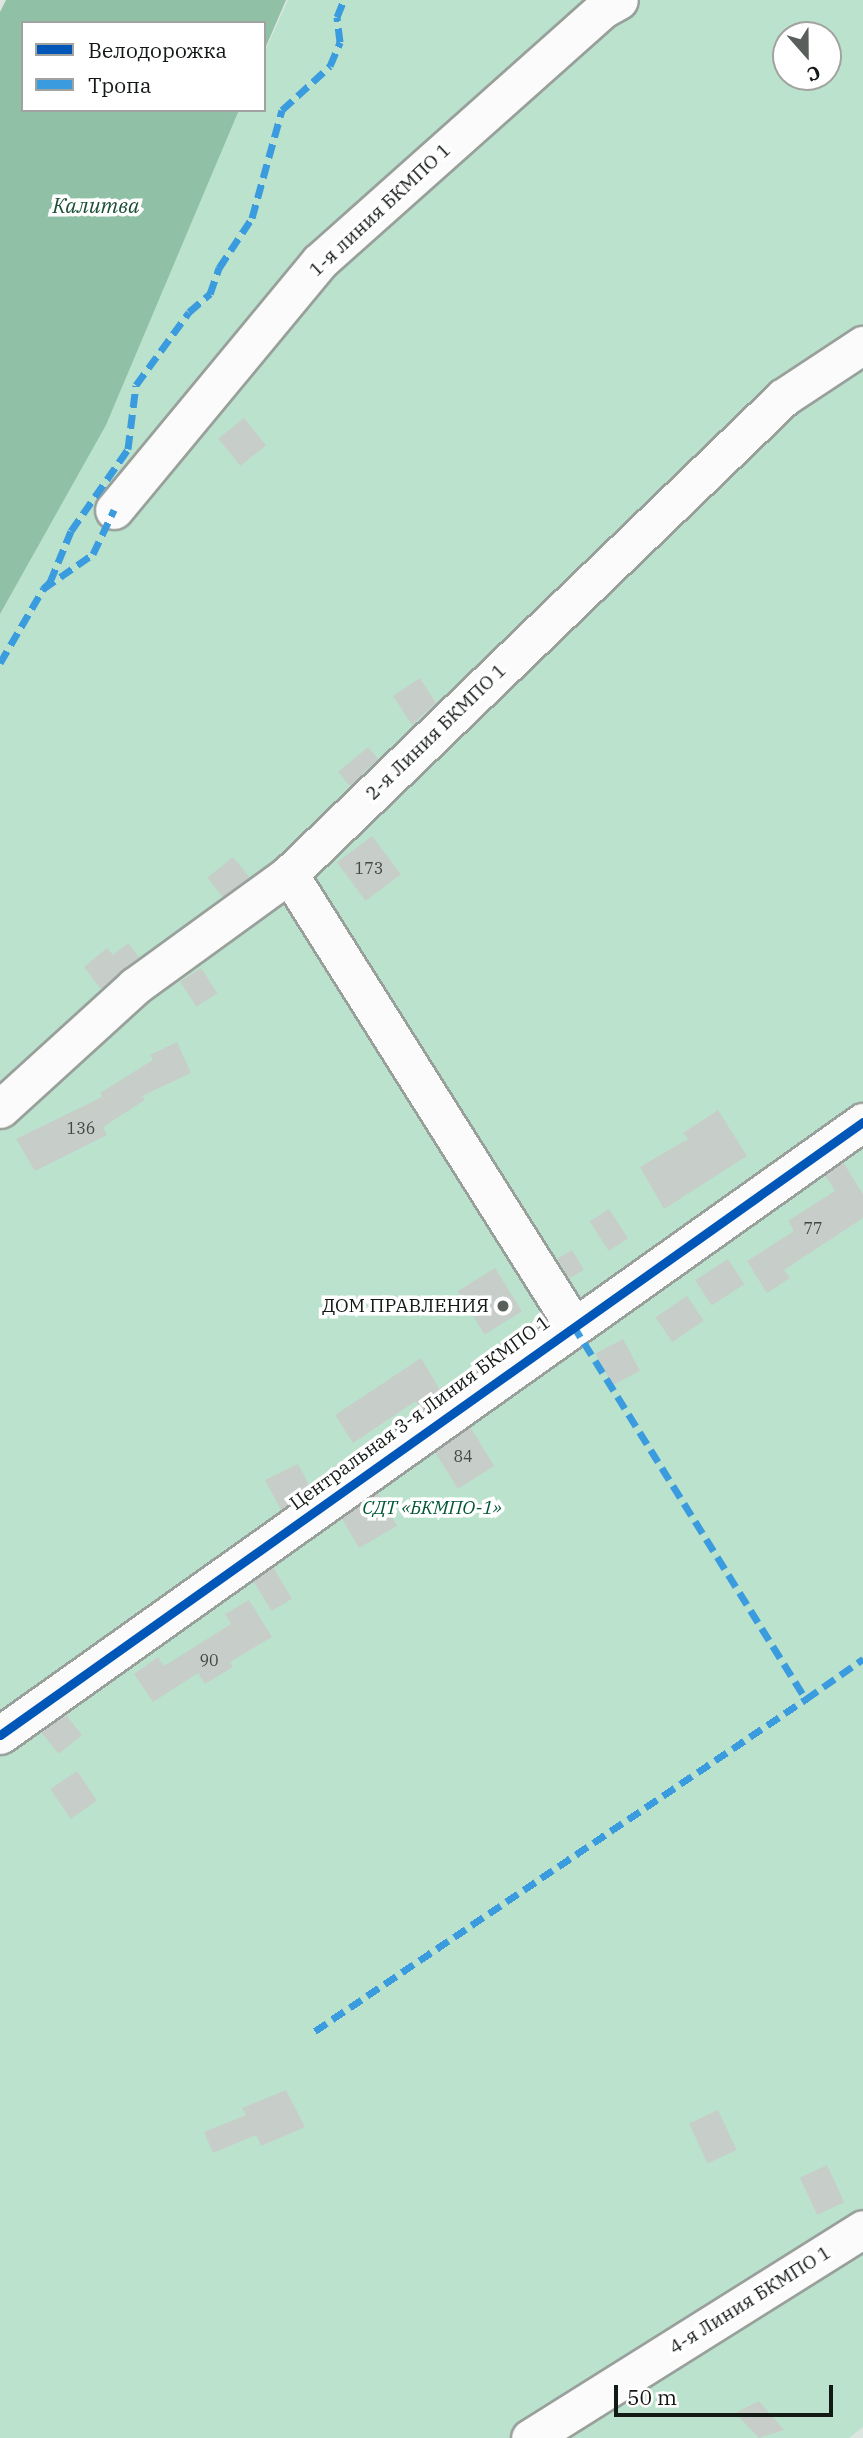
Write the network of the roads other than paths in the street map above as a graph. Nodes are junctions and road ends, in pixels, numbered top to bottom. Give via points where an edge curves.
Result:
1 (619, 0) edge
2 (863, 345) edge
3 (114, 510) dead end
4 (289, 874) junction
5 (0, 1109) edge
6 (863, 1122) edge
7 (573, 1325) junction
8 (0, 1735) edge
9 (863, 2229) edge
10 (530, 2438) edge

1 - 3 street, 1-я линия БКМПО 1 via 318,262
2 - 4 street, 2-я Линия БКМПО 1 via 784,397
4 - 5 street, 2-я Линия БКМПО 1 via 135,986
4 - 7 street
6 - 7 street, Центральная 3-я Линия БКМПО 1
7 - 8 street, Центральная 3-я Линия БКМПО 1
9 - 10 street, 4-я Линия БКМПО 1

